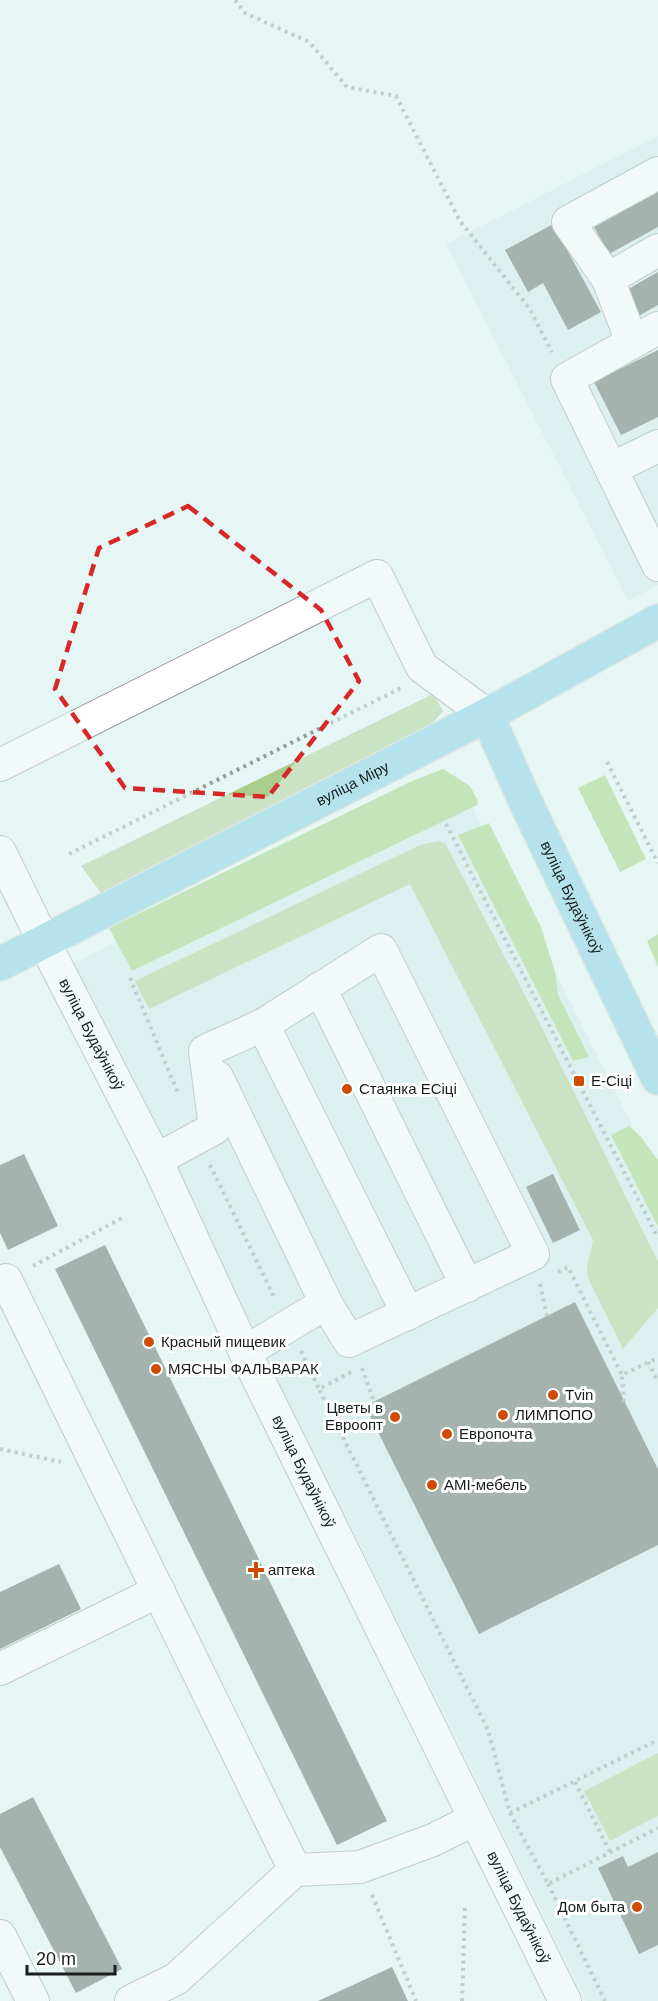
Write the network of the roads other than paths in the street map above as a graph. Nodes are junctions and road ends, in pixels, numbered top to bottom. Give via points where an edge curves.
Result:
1 (658, 173) edge
2 (658, 250) edge
3 (608, 279) junction
4 (645, 335) edge
5 (658, 446) edge
6 (611, 469) junction
7 (658, 565) edge
8 (658, 621) edge
9 (488, 715) junction
10 (0, 765) edge
11 (0, 852) edge
12 (44, 942) junction
13 (0, 964) edge
14 (320, 988) junction
15 (263, 1025) junction
16 (205, 1051) junction
17 (658, 1078) edge
18 (156, 1160) junction
19 (6, 1280) road end
20 (467, 1286) junction
21 (326, 1303) junction
22 (408, 1314) junction
23 (245, 1352) junction
24 (159, 1591) junction
25 (0, 1669) edge
26 (475, 1819) junction
27 (295, 1870) junction
28 (0, 1936) edge
29 (174, 1990) edge
30 (33, 2001) edge
31 (131, 2001) edge
32 (565, 2001) edge

1 - 3 street via 568,222
2 - 3 street
3 - 4 street
4 - 6 street via 567,379
5 - 6 street
6 - 7 street
8 - 9 main road, вуліца Міру
9 - 10 street via 422,667 377,576
9 - 12 main road, вуліца Міру
9 - 17 main road, вуліца Будаўнікоў
11 - 12 street
12 - 13 main road, вуліца Міру
12 - 18 street, вуліца Будаўнікоў
14 - 15 street
14 - 20 street
14 - 20 street via 381,950 533,1254
15 - 16 street
15 - 22 street
16 - 18 street via 215,1128
16 - 21 street
18 - 23 street, вуліца Будаўнікоў
19 - 24 street
20 - 22 street
21 - 22 street via 349,1341
21 - 23 street
23 - 26 street, вуліца Будаўнікоў
24 - 25 street
24 - 27 street
26 - 27 street via 433,1840 360,1867
26 - 32 street, вуліца Будаўнікоў
27 - 29 street
28 - 30 street
29 - 31 street

